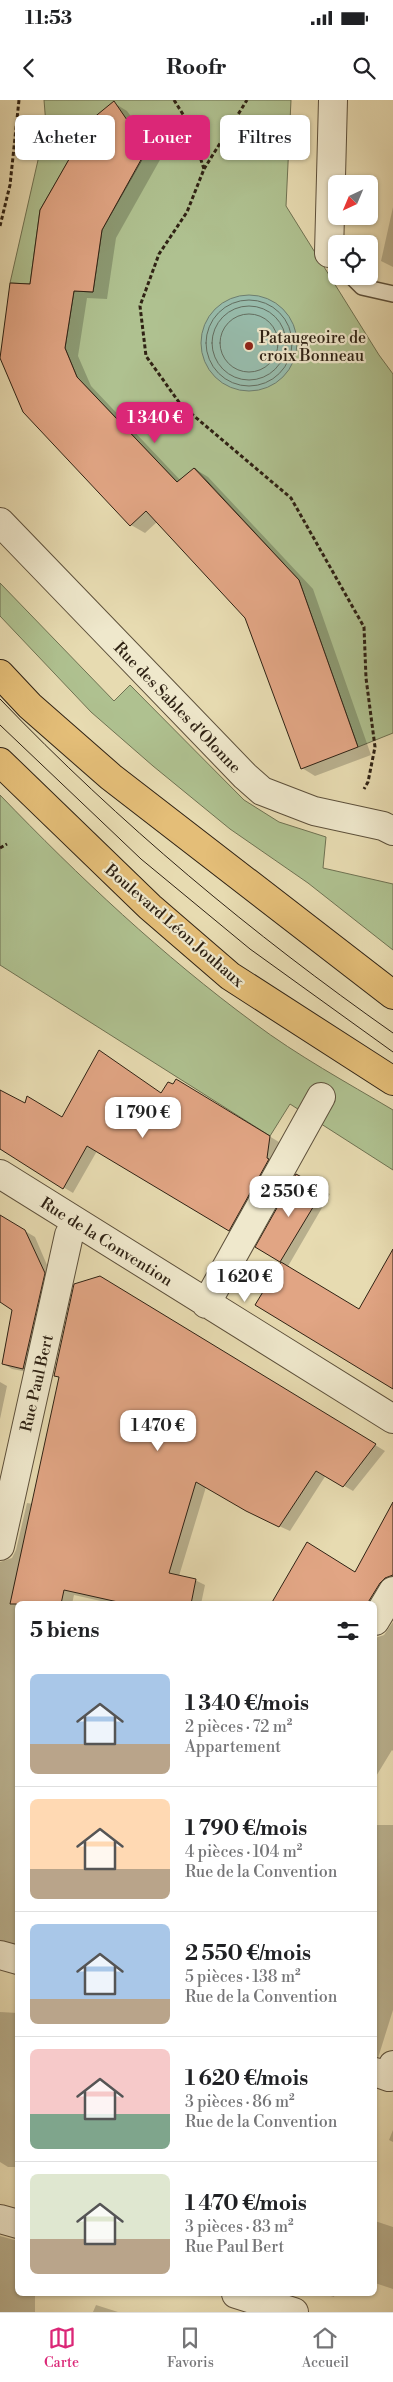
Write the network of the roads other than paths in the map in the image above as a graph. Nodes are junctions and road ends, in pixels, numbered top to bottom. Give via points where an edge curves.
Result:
1 (333, 100) edge
2 (332, 235) edge
3 (360, 285) edge
4 (393, 294) edge
5 (0, 522) edge
6 (0, 674) edge
7 (0, 762) edge
8 (393, 830) edge
9 (393, 995) edge
10 (393, 1081) edge
11 (321, 1097) dead end
12 (0, 1174) edge
13 (76, 1222) junction
14 (206, 1304) junction
15 (393, 1419) edge
16 (0, 1546) edge
17 (393, 1591) edge
18 (377, 1618) edge
19 (0, 1954) edge
20 (15, 1959) edge
21 (393, 2065) edge
22 (377, 2073) edge
23 (0, 2219) edge
24 (15, 2223) edge
25 (242, 2296) edge
26 (294, 2312) edge

1 - 2 street
3 - 4 lane
5 - 8 street, Rue des Sables d'Olonne via 262,791 314,811
6 - 9 main road via 30,706 111,777
7 - 10 main road, Boulevard Léon Jouhaux via 150,907 230,976
11 - 14 street
12 - 13 street, Rue de la Convention
13 - 14 street, Rue de la Convention
13 - 16 street, Rue Paul Bert via 69,1235
14 - 15 street, Rue de la Convention
17 - 18 street
19 - 20 street
21 - 22 street via 389,2077
23 - 24 street
25 - 26 street

